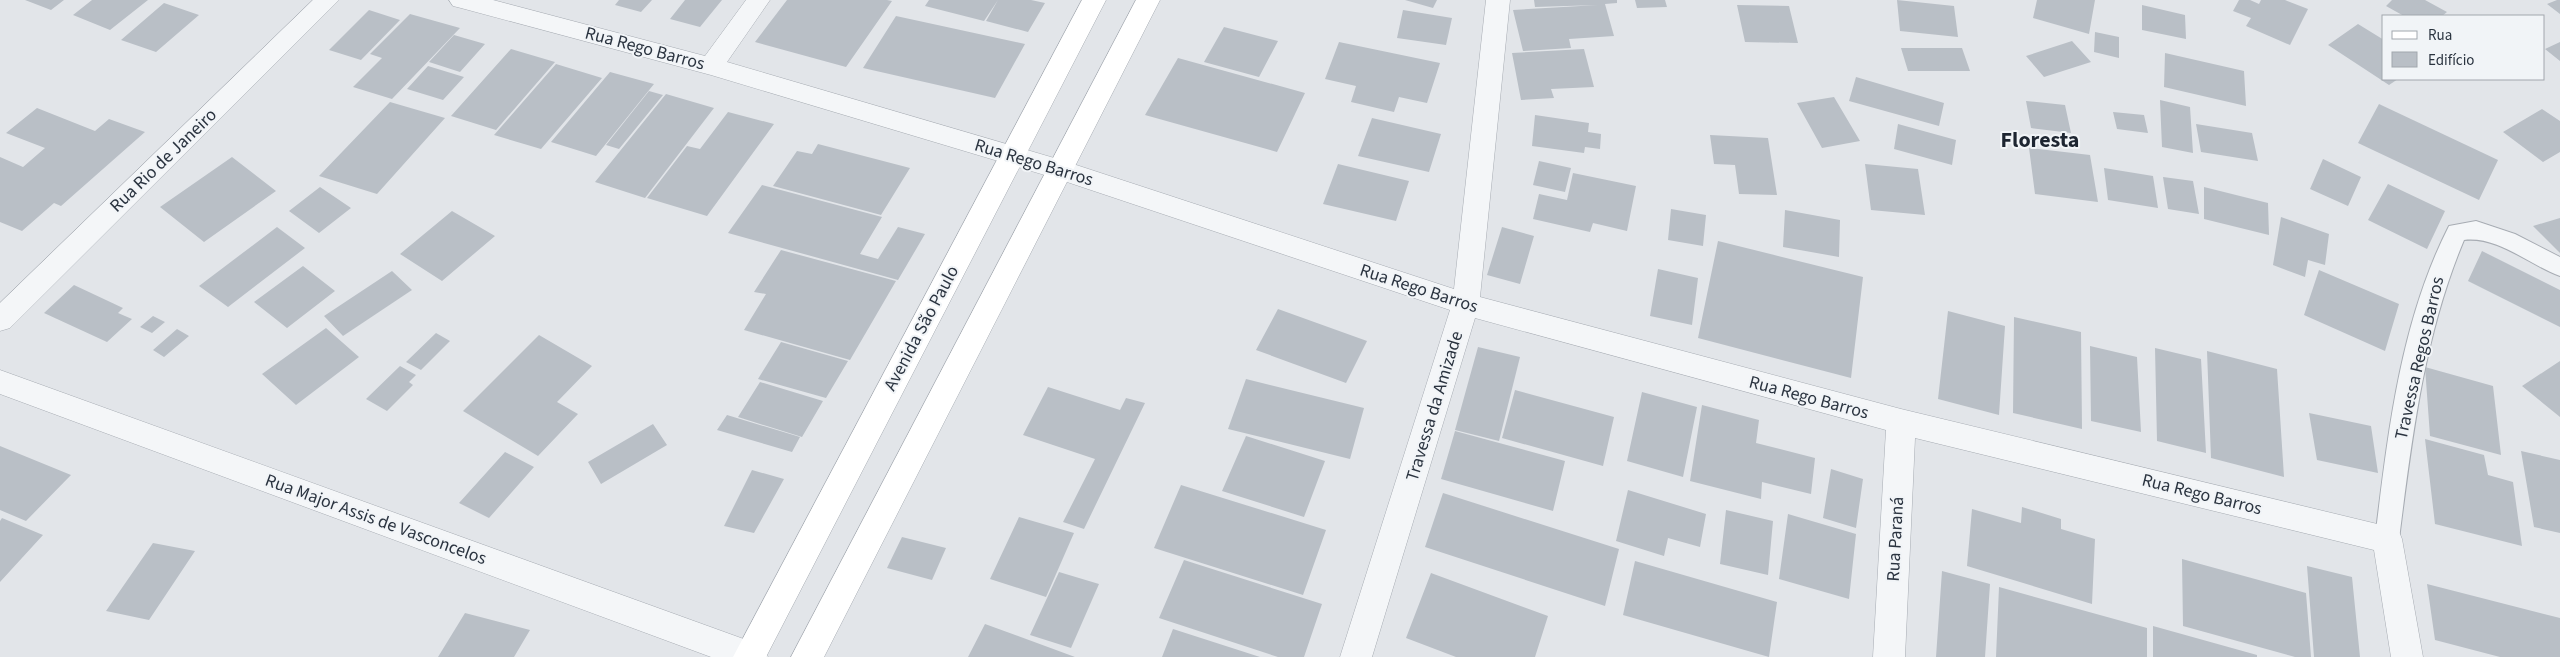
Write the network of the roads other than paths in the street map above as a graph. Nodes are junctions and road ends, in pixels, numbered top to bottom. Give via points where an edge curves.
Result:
1 (327, 0) edge
2 (461, 0) edge
3 (758, 0) edge
4 (1094, 0) edge
5 (1148, 0) edge
6 (1498, 0) edge
7 (711, 66) junction
8 (1012, 155) junction
9 (1061, 170) junction
10 (2560, 267) edge
11 (1466, 304) junction
12 (0, 320) edge
13 (0, 382) edge
14 (1901, 422) junction
15 (2387, 539) junction
16 (750, 657) edge
17 (808, 657) edge
18 (1356, 657) edge
19 (1889, 657) edge
20 (2407, 657) edge

1 - 12 street, Rua Rio de Janeiro
2 - 7 street, Rua Rego Barros
3 - 7 street
4 - 8 street, Avenida São Paulo
5 - 9 street
6 - 11 street, Travessa da Amizade
7 - 8 street, Rua Rego Barros
8 - 9 street, Rua Rego Barros
8 - 16 street, Avenida São Paulo
9 - 11 street, Rua Rego Barros
9 - 17 street
10 - 15 lane, Travessa Regos Barros via 2507,240 2476,230 2457,232 2441,265 2420,341 2402,424
11 - 14 street, Rua Rego Barros
11 - 18 street, Travessa da Amizade
13 - 16 street, Rua Major Assis de Vasconcelos
14 - 15 street, Rua Rego Barros
14 - 19 street, Rua Paraná
15 - 20 street

